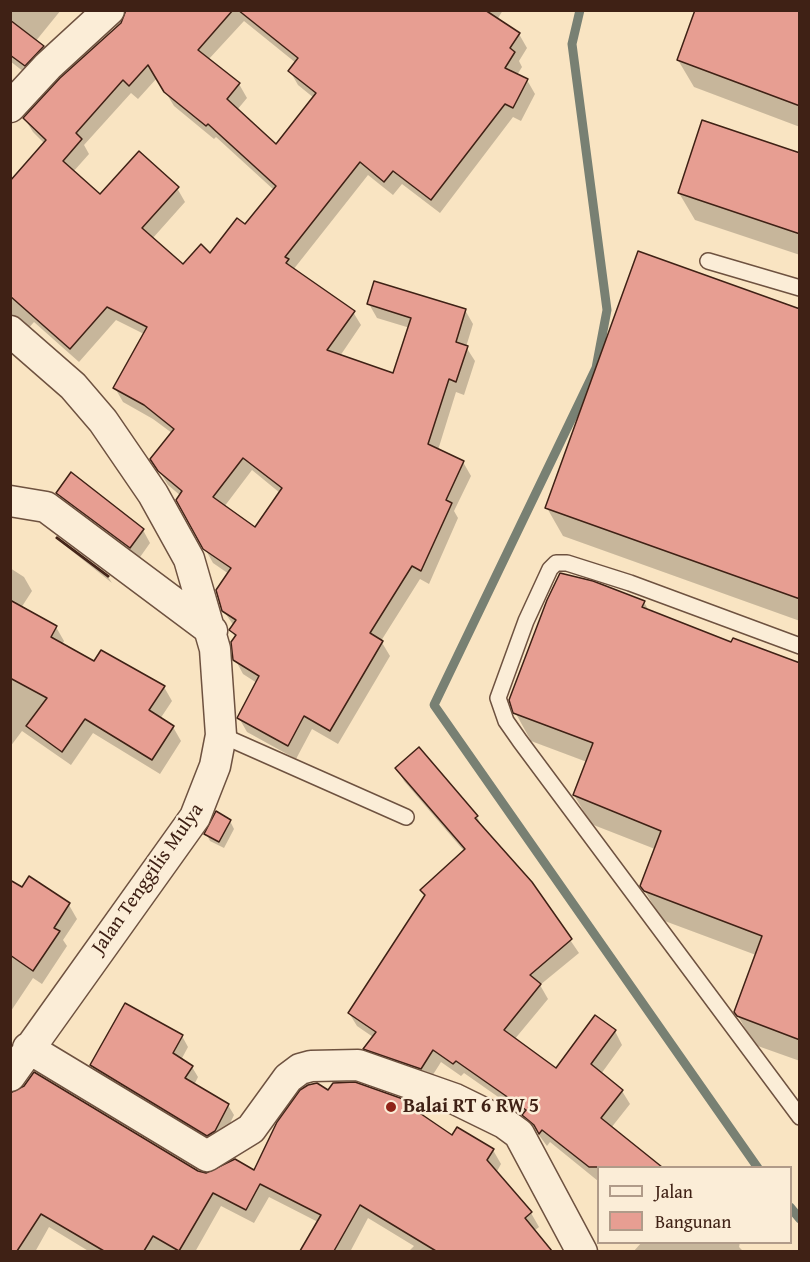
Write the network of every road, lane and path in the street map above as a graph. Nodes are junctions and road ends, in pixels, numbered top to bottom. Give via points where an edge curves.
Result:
1 (109, 10) edge
2 (10, 107) edge
3 (708, 261) dead end
4 (800, 288) edge
5 (10, 331) edge
6 (10, 501) edge
7 (212, 631) junction
8 (800, 646) edge
9 (221, 735) junction
10 (406, 817) dead end
11 (28, 1048) junction
12 (10, 1076) edge
13 (800, 1117) edge
14 (582, 1251) edge

1 - 2 street
3 - 4 lane
5 - 7 street, Jalan Tenggilis Mulya via 73,386 153,494 189,559
6 - 7 street via 46,507
7 - 9 street, Jalan Tenggilis Mulya
8 - 13 lane via 630,583 556,563 525,621 498,698 506,721 520,741
9 - 10 lane
9 - 11 street, Jalan Tenggilis Mulya via 215,766 195,817
11 - 12 street, Jalan Tenggilis Mulya
11 - 14 street via 207,1156 251,1129 288,1078 312,1066 358,1065 455,1098 519,1134

